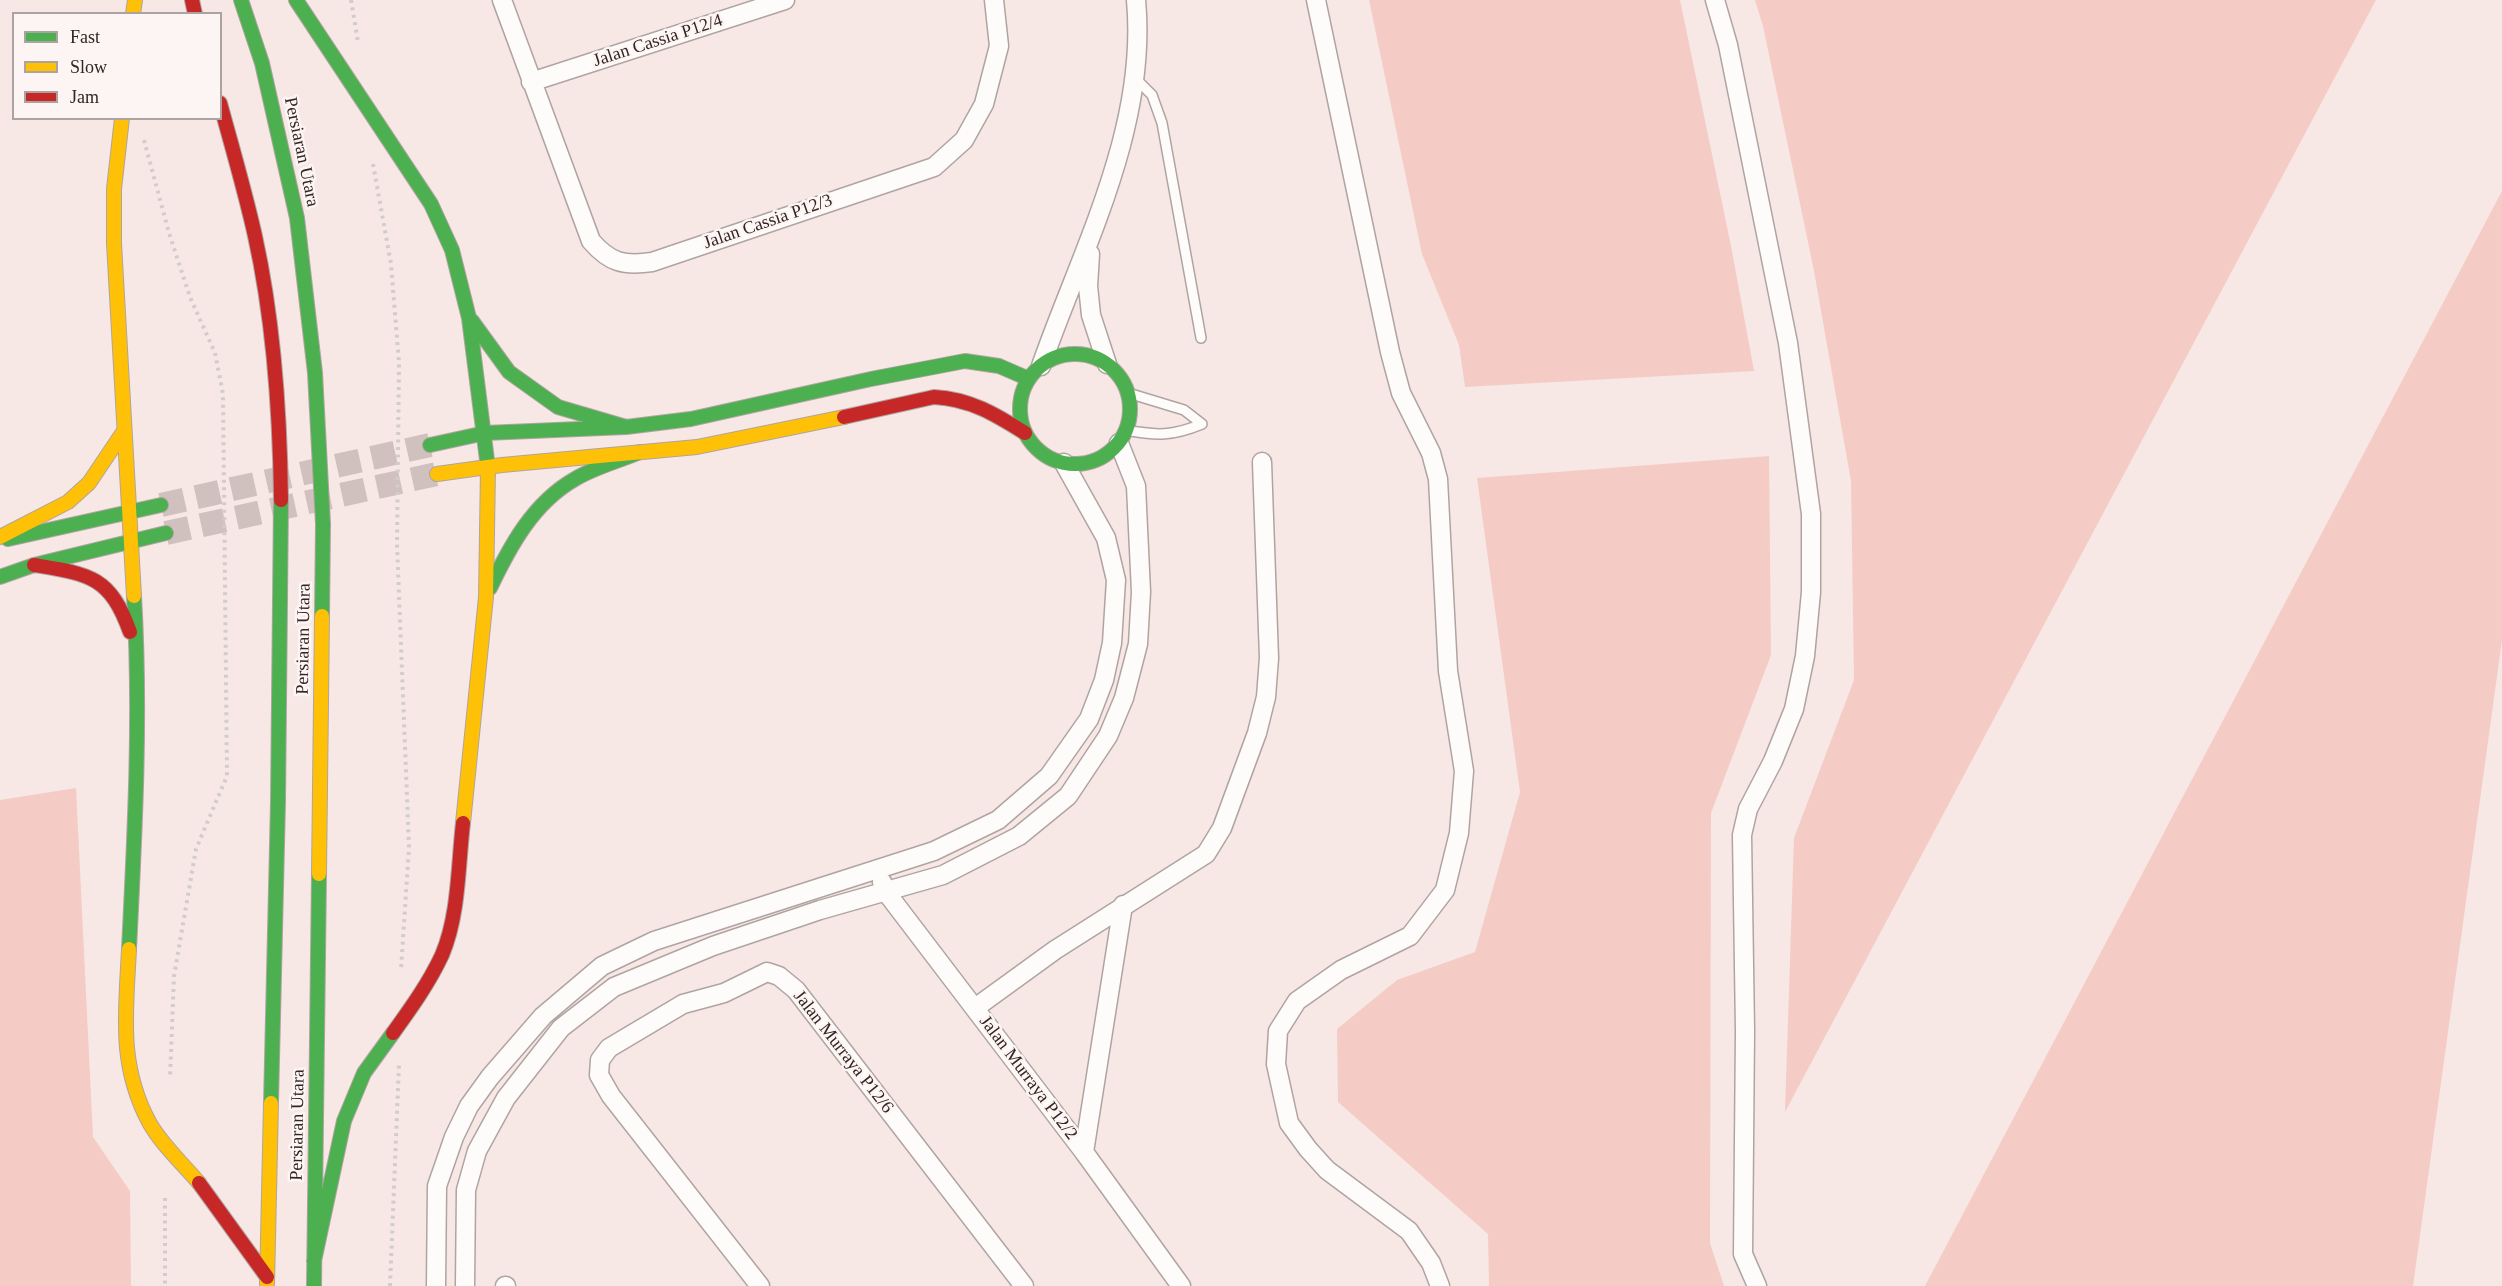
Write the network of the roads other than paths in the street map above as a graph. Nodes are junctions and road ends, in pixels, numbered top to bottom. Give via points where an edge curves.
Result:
1 (241, 0) edge
2 (296, 0) edge
3 (501, 0) edge
4 (784, 0) edge
5 (994, 0) edge
6 (1136, 0) edge
7 (1316, 0) edge
8 (1714, 0) edge
9 (1136, 79) junction
10 (531, 82) junction
11 (222, 111) edge
12 (122, 120) edge
13 (1091, 237) junction
14 (470, 318) junction
15 (1201, 338) dead end
16 (1107, 364) junction
17 (1035, 373) junction
18 (1128, 393) junction
19 (626, 427) junction
20 (124, 431) junction
21 (485, 433) junction
22 (1025, 433) junction
23 (1123, 436) junction
24 (430, 445) tunnel mouth
25 (640, 452) junction
26 (1262, 462) dead end
27 (1064, 463) junction
28 (488, 465) junction
29 (437, 474) tunnel mouth
30 (161, 505) tunnel mouth
31 (130, 511) junction
32 (166, 532) tunnel mouth
33 (0, 539) edge
34 (132, 542) junction
35 (34, 565) junction
36 (0, 577) edge
37 (486, 597) junction
38 (137, 646) junction
39 (877, 869) junction
40 (886, 892) junction
41 (1122, 905) junction
42 (975, 1008) junction
43 (1084, 1152) junction
44 (314, 1261) junction
45 (267, 1282) edge
46 (1173, 1283) edge
47 (314, 1286) edge
48 (436, 1286) edge
49 (465, 1286) edge
50 (760, 1286) edge
51 (1024, 1286) edge
52 (1440, 1286) edge
53 (1757, 1286) edge

1 - 44 main road, Persiaran Utara via 262,63 297,218 315,373 323,524
2 - 14 main road via 431,204 452,250
3 - 10 street, Jalan Cassia P12/3
4 - 10 street, Jalan Cassia P12/4
5 - 10 street, Jalan Cassia P12/3 via 999,46 984,105 964,140 934,167 652,262 619,262 603,254 591,241
6 - 9 street
7 - 52 street via 1390,352 1401,393 1431,453 1438,479 1448,671 1464,771 1459,833 1445,890 1410,936 1341,970 1297,1001 1278,1031 1276,1064 1289,1123 1308,1149 1327,1170 1409,1231 1431,1263
8 - 53 street via 1728,45 1788,344 1811,514 1811,592 1794,709 1748,809 1742,835 1743,1254
9 - 13 street via 1117,160
9 - 15 lane via 1152,95 1162,123
11 - 45 main road, Persiaran Utara via 255,237 280,426 279,743
12 - 20 main road via 114,189 114,243
13 - 16 street via 1091,315
13 - 17 street
14 - 19 main road via 509,372 558,407
14 - 21 main road
16 - 17 main road via 1080,354 1060,357
16 - 18 main road via 1120,376
17 - 19 main road via 965,361 691,419
17 - 22 main road via 1020,405
18 - 23 main road via 1130,412
18 - 23 lane via 1184,410 1202,424 1157,436
19 - 21 main road
20 - 31 main road
20 - 33 main road via 89,483 68,502
21 - 24 main road
21 - 28 main road
22 - 25 main road via 980,405 959,398 934,397 767,434 697,447
22 - 27 main road via 1041,453
23 - 27 main road via 1107,454 1094,461
23 - 40 street via 1136,486 1141,592 1138,644 1124,698 1108,736 1068,796 1019,836 943,875
25 - 28 main road
25 - 37 main road via 575,479 539,507 510,544
26 - 41 street via 1269,658 1266,697 1257,733 1222,828 1206,854
27 - 39 street via 1106,538 1116,580 1112,643 1104,680 1089,719 1049,776 998,820 934,851
28 - 29 main road
28 - 37 main road
30 - 31 main road
31 - 33 main road
31 - 34 main road
32 - 34 main road
34 - 35 main road
34 - 38 main road
35 - 36 main road
35 - 38 main road via 82,574 100,584 115,598
37 - 44 main road via 453,916 442,954 421,994 364,1073 344,1121
38 - 45 main road via 136,806 125,1043 133,1088 150,1124 200,1185
39 - 40 street, Jalan Murraya P12/2
39 - 48 street via 654,941 602,966 543,1016 490,1077 469,1106 454,1137 437,1185
40 - 42 street, Jalan Murraya P12/2
40 - 49 street via 713,946 614,987 561,1028 506,1098 477,1151 466,1190
41 - 42 street
41 - 43 street
42 - 43 street, Jalan Murraya P12/2
43 - 46 street, Jalan Murraya P12/2
44 - 47 main road, Persiaran Utara
50 - 51 street, Jalan Murraya P12/6 via 611,1096 599,1075 600,1060 609,1048 683,1004 724,993 768,972 796,990

